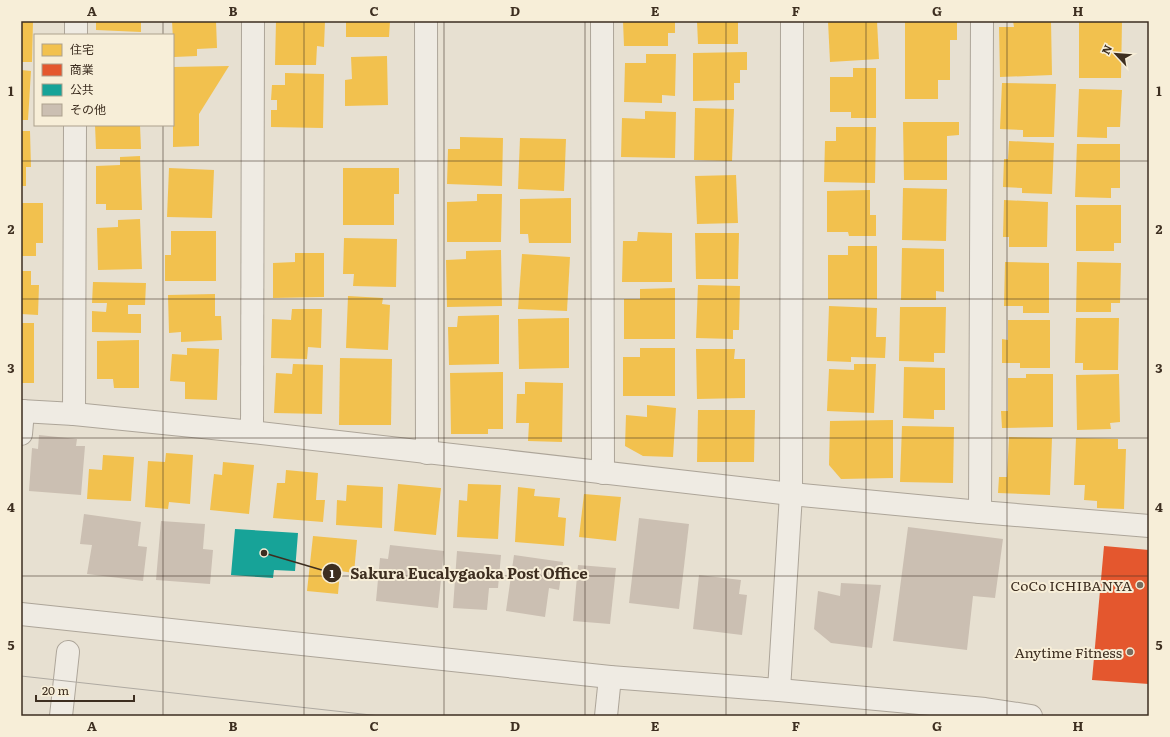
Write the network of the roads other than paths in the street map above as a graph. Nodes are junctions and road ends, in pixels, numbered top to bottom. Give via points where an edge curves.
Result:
1 (76, 21) edge
2 (253, 21) edge
3 (426, 21) edge
4 (602, 21) edge
5 (792, 21) edge
6 (982, 21) edge
7 (76, 34) edge
8 (75, 126) edge
9 (22, 411) edge
10 (74, 414) junction
11 (252, 432) junction
12 (21, 434) edge
13 (427, 452) junction
14 (603, 472) junction
15 (791, 494) junction
16 (980, 512) junction
17 (1149, 526) edge
18 (21, 614) edge
19 (68, 652) dead end
20 (610, 677) junction
21 (779, 690) junction
22 (61, 716) edge
23 (606, 716) edge
24 (1031, 716) edge

1 - 7 street
2 - 11 street
3 - 13 street
4 - 14 street
5 - 15 street
6 - 16 street
8 - 10 street
9 - 10 street
9 - 12 street
10 - 11 street
11 - 13 street
13 - 14 street
14 - 15 street
15 - 16 street
15 - 21 street
16 - 17 street
18 - 20 street
19 - 22 street
20 - 21 street
20 - 23 street
21 - 24 street via 985,709

